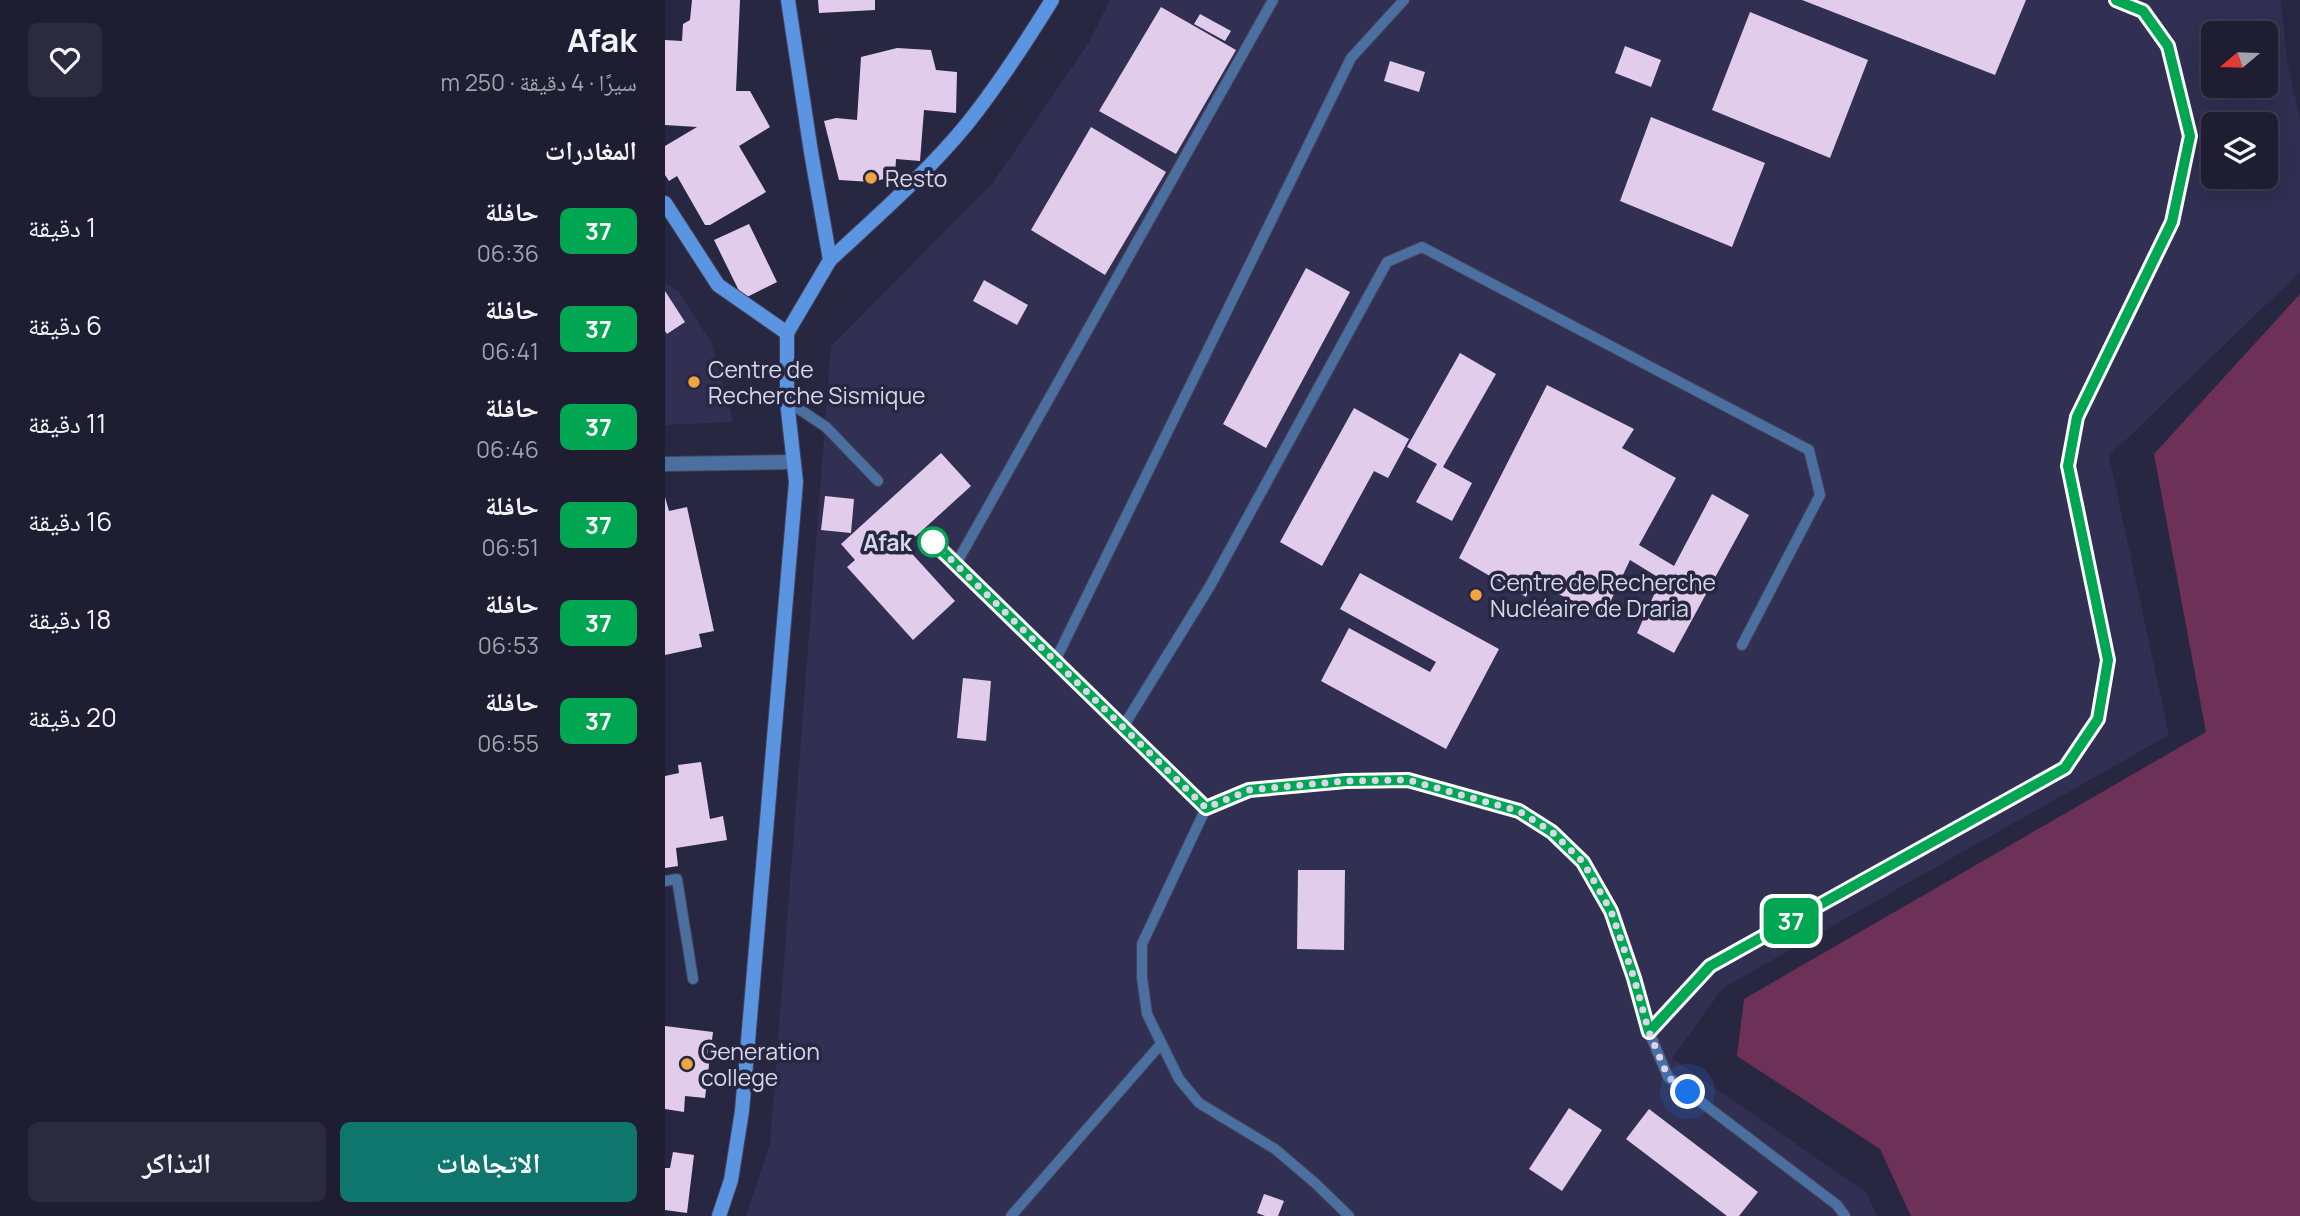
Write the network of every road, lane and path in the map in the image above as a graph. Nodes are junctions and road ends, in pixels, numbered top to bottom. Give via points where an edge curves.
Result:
1 (788, 0) edge
2 (1052, 0) edge
3 (1273, 0) edge
4 (1404, 0) edge
5 (2116, 0) edge
6 (665, 203) edge
7 (671, 222) edge
8 (830, 260) junction
9 (787, 334) junction
10 (787, 401) junction
11 (794, 462) junction
12 (665, 464) edge
13 (878, 481) dead end
14 (933, 542) dead end
15 (955, 564) junction
16 (1742, 645) dead end
17 (1055, 661) junction
18 (1123, 727) junction
19 (1206, 808) junction
20 (665, 881) edge
21 (693, 979) dead end
22 (1649, 1032) junction
23 (1160, 1045) junction
24 (719, 1216) edge
25 (1011, 1216) edge
26 (1349, 1216) edge
27 (1845, 1216) edge

1 - 8 main road
2 - 8 main road via 1019,54 966,124
3 - 15 lane
4 - 17 lane via 1351,58
5 - 22 lane via 2143,11 2168,46 2190,136 2172,222 2077,417 2068,466 2108,660 2098,719 2065,768 1710,966
6 - 7 main road
7 - 9 main road via 718,285
8 - 9 main road
9 - 10 main road
10 - 11 main road
10 - 13 lane via 826,427
11 - 12 street
11 - 24 main road via 795,496 742,1111 731,1180
14 - 15 lane
15 - 17 lane
16 - 18 lane via 1820,495 1809,450 1422,247 1387,262 1210,586
17 - 18 lane
18 - 19 lane
19 - 22 lane via 1249,790 1408,780 1519,811 1552,832 1583,862 1611,911
19 - 23 lane via 1142,944 1147,1014
20 - 21 lane via 677,879
22 - 27 lane via 1668,1077 1837,1205
23 - 25 lane
23 - 26 lane via 1199,1103 1275,1149

